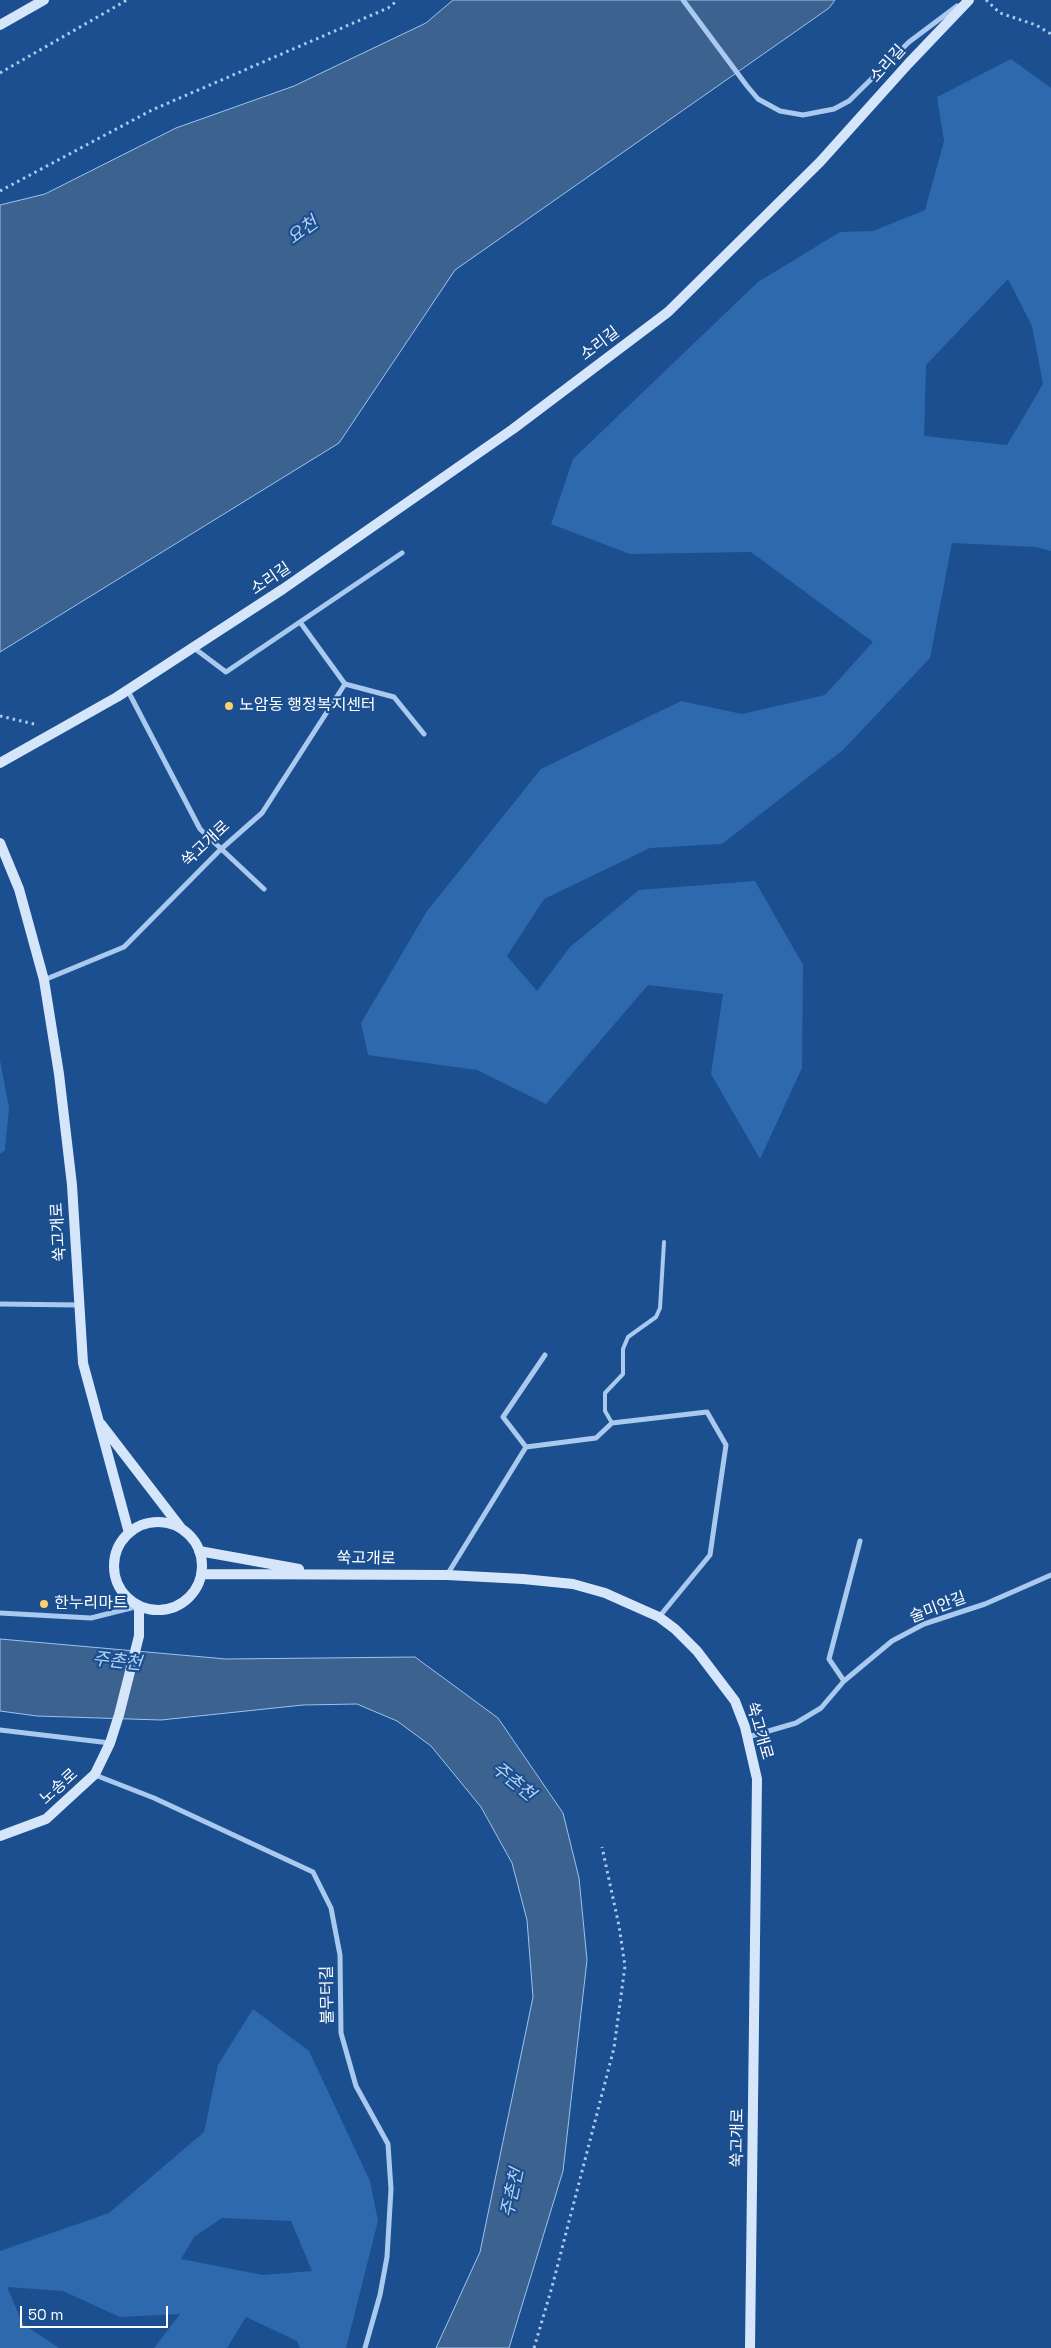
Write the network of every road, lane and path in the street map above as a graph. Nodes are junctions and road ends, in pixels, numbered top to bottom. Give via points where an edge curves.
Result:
1 (44, 0) edge
2 (127, 0) edge
3 (398, 0) edge
4 (684, 0) edge
5 (968, 0) edge
6 (986, 0) edge
7 (0, 25) edge
8 (1051, 34) edge
9 (0, 73) edge
10 (0, 190) edge
11 (402, 553) dead end
12 (300, 622) junction
13 (193, 647) junction
14 (345, 684) junction
15 (128, 690) junction
16 (0, 716) edge
17 (58, 730) junction
18 (424, 734) dead end
19 (0, 763) edge
20 (0, 843) edge
21 (220, 850) junction
22 (264, 890) dead end
23 (44, 980) junction
24 (664, 1242) dead end
25 (0, 1304) edge
26 (78, 1304) junction
27 (545, 1355) dead end
28 (98, 1420) junction
29 (612, 1423) junction
30 (526, 1447) junction
31 (182, 1529) junction
32 (129, 1533) junction
33 (860, 1541) dead end
34 (199, 1550) junction
35 (324, 1573) junction
36 (201, 1574) junction
37 (447, 1575) junction
38 (1051, 1575) edge
39 (139, 1606) junction
40 (0, 1613) edge
41 (659, 1617) junction
42 (844, 1681) junction
43 (0, 1730) edge
44 (747, 1737) junction
45 (111, 1738) junction
46 (95, 1774) junction
47 (0, 1836) edge
48 (602, 1847) dead end
49 (365, 2348) edge
50 (534, 2348) edge
51 (750, 2348) edge

1 - 7 main road
2 - 9 path
3 - 10 path via 388,8 152,110
4 - 5 street via 758,99 780,111 803,114 834,109 849,101 909,42
5 - 13 main road, 소리길 via 820,162 668,312 513,429 283,589
6 - 8 path via 1000,13 1036,25
11 - 12 street
12 - 13 street via 226,672
12 - 14 street
13 - 15 main road, 소리길
14 - 18 street via 394,697
14 - 21 street, 쑥고개로 via 262,813
15 - 17 main road, 소리길
15 - 21 street via 200,829
16 - 17 path
17 - 19 main road, 소리길
20 - 23 main road, 쑥고개로 via 18,890
21 - 22 street
21 - 23 street, 쑥고개로 via 124,947
23 - 26 main road, 쑥고개로 via 72,1185
24 - 29 lane via 660,1308 656,1317 628,1337 623,1349 623,1374 605,1393 605,1411
25 - 26 street
26 - 28 main road, 쑥고개로 via 83,1363
27 - 30 street via 503,1417
28 - 31 main road
28 - 32 main road, 쑥고개로
29 - 30 street via 596,1438
29 - 41 street via 707,1412 726,1445 710,1555
30 - 37 street
31 - 32 main road via 169,1523 154,1522
31 - 34 main road
32 - 39 main road via 114,1557 113,1571 122,1591
33 - 42 street via 829,1659
34 - 35 main road
34 - 36 main road
35 - 36 main road, 쑥고개로
35 - 37 main road, 쑥고개로
36 - 39 main road via 193,1593 182,1603 154,1610
37 - 41 main road, 쑥고개로 via 573,1584 605,1593
38 - 42 street, 술미안길 via 985,1604 924,1624 892,1641
39 - 40 street via 91,1618
39 - 45 main road, 노송로 via 139,1636
41 - 44 main road, 쑥고개로 via 697,1651 735,1701
42 - 44 street, 술미안길 via 821,1708 796,1723
43 - 45 street
44 - 51 main road, 쑥고개로 via 757,1779
45 - 46 main road, 노송로
46 - 47 main road, 노송로 via 46,1819
46 - 49 street, 불무터길 via 313,1872 331,1908 340,1956 341,2034 356,2086 388,2144 391,2189 387,2257
48 - 50 path via 625,1966 612,2057

